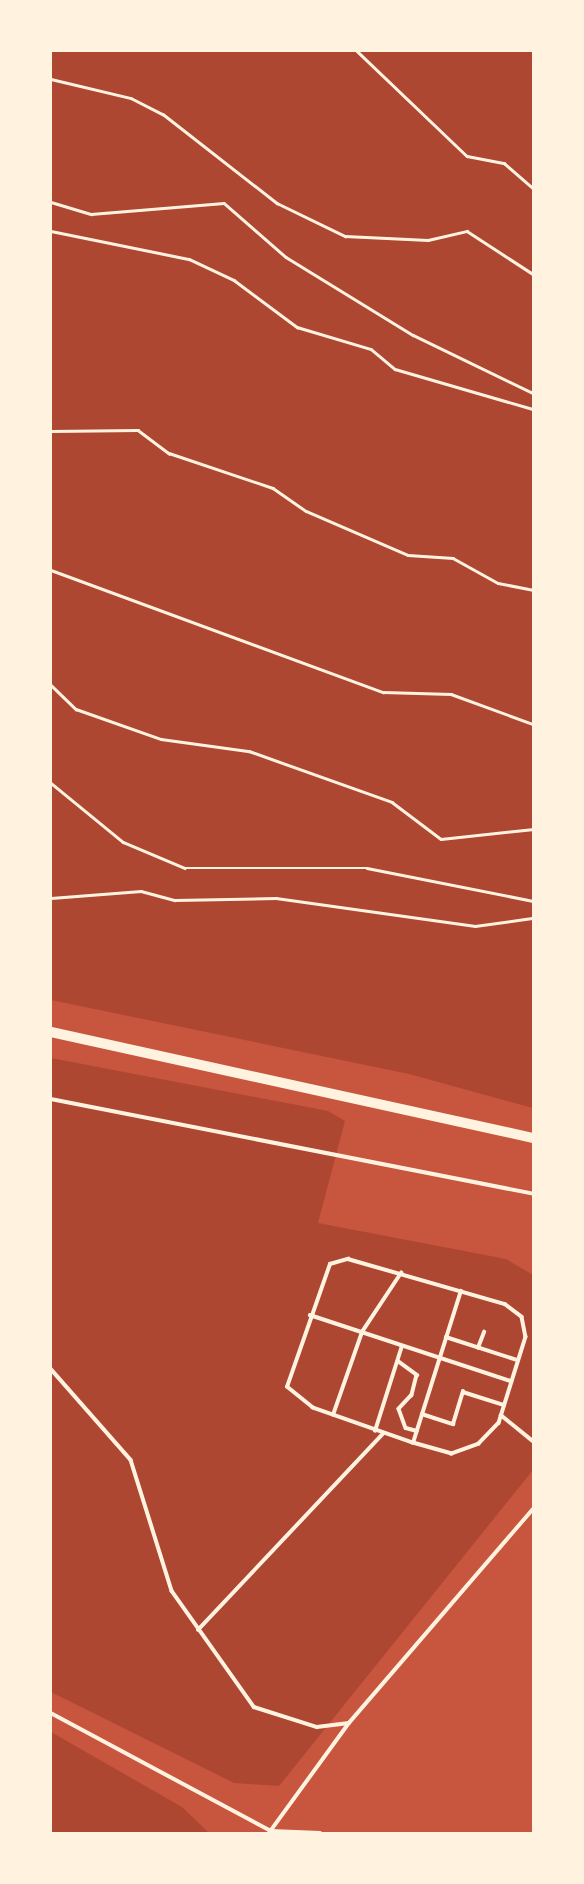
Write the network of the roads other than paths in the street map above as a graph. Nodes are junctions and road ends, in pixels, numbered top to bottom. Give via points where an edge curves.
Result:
1 (51, 1032) edge
2 (51, 1099) edge
3 (533, 1139) edge
4 (533, 1194) edge
5 (401, 1273) junction
6 (461, 1291) junction
7 (310, 1315) junction
8 (362, 1332) junction
9 (484, 1332) dead end
10 (446, 1337) junction
11 (402, 1345) junction
12 (478, 1348) junction
13 (439, 1358) junction
14 (398, 1361) junction
15 (518, 1361) junction
16 (51, 1369) edge
17 (512, 1381) junction
18 (504, 1405) junction
19 (422, 1414) junction
20 (332, 1415) junction
21 (501, 1415) junction
22 (375, 1431) junction
23 (417, 1432) junction
24 (383, 1434) junction
25 (533, 1441) edge
26 (413, 1443) junction
27 (533, 1509) edge
28 (198, 1630) junction
29 (51, 1713) edge
30 (349, 1723) junction
31 (270, 1832) edge
32 (320, 1833) edge

1 - 3 street
2 - 4 lane
5 - 6 lane
5 - 7 lane via 348,1259 330,1264
5 - 8 lane
6 - 10 lane
6 - 15 lane via 505,1304 522,1317 526,1338
7 - 8 lane
7 - 20 lane via 287,1387 296,1398
8 - 11 lane
8 - 20 lane
9 - 12 lane
10 - 12 lane
10 - 13 lane
11 - 13 lane
11 - 14 lane
12 - 15 lane
13 - 17 lane
13 - 19 lane
14 - 22 lane
14 - 23 lane via 416,1375 412,1395 399,1409 406,1428
15 - 17 lane
16 - 28 lane via 131,1460 172,1591
17 - 18 lane
18 - 19 lane via 463,1392 453,1424
18 - 21 lane
19 - 23 lane
20 - 22 lane
21 - 25 lane
21 - 26 lane via 479,1444 452,1454
22 - 24 lane
23 - 26 lane
24 - 26 lane
24 - 28 lane
27 - 30 lane
28 - 30 lane via 254,1707 317,1727
29 - 31 lane
30 - 31 lane
31 - 32 lane

